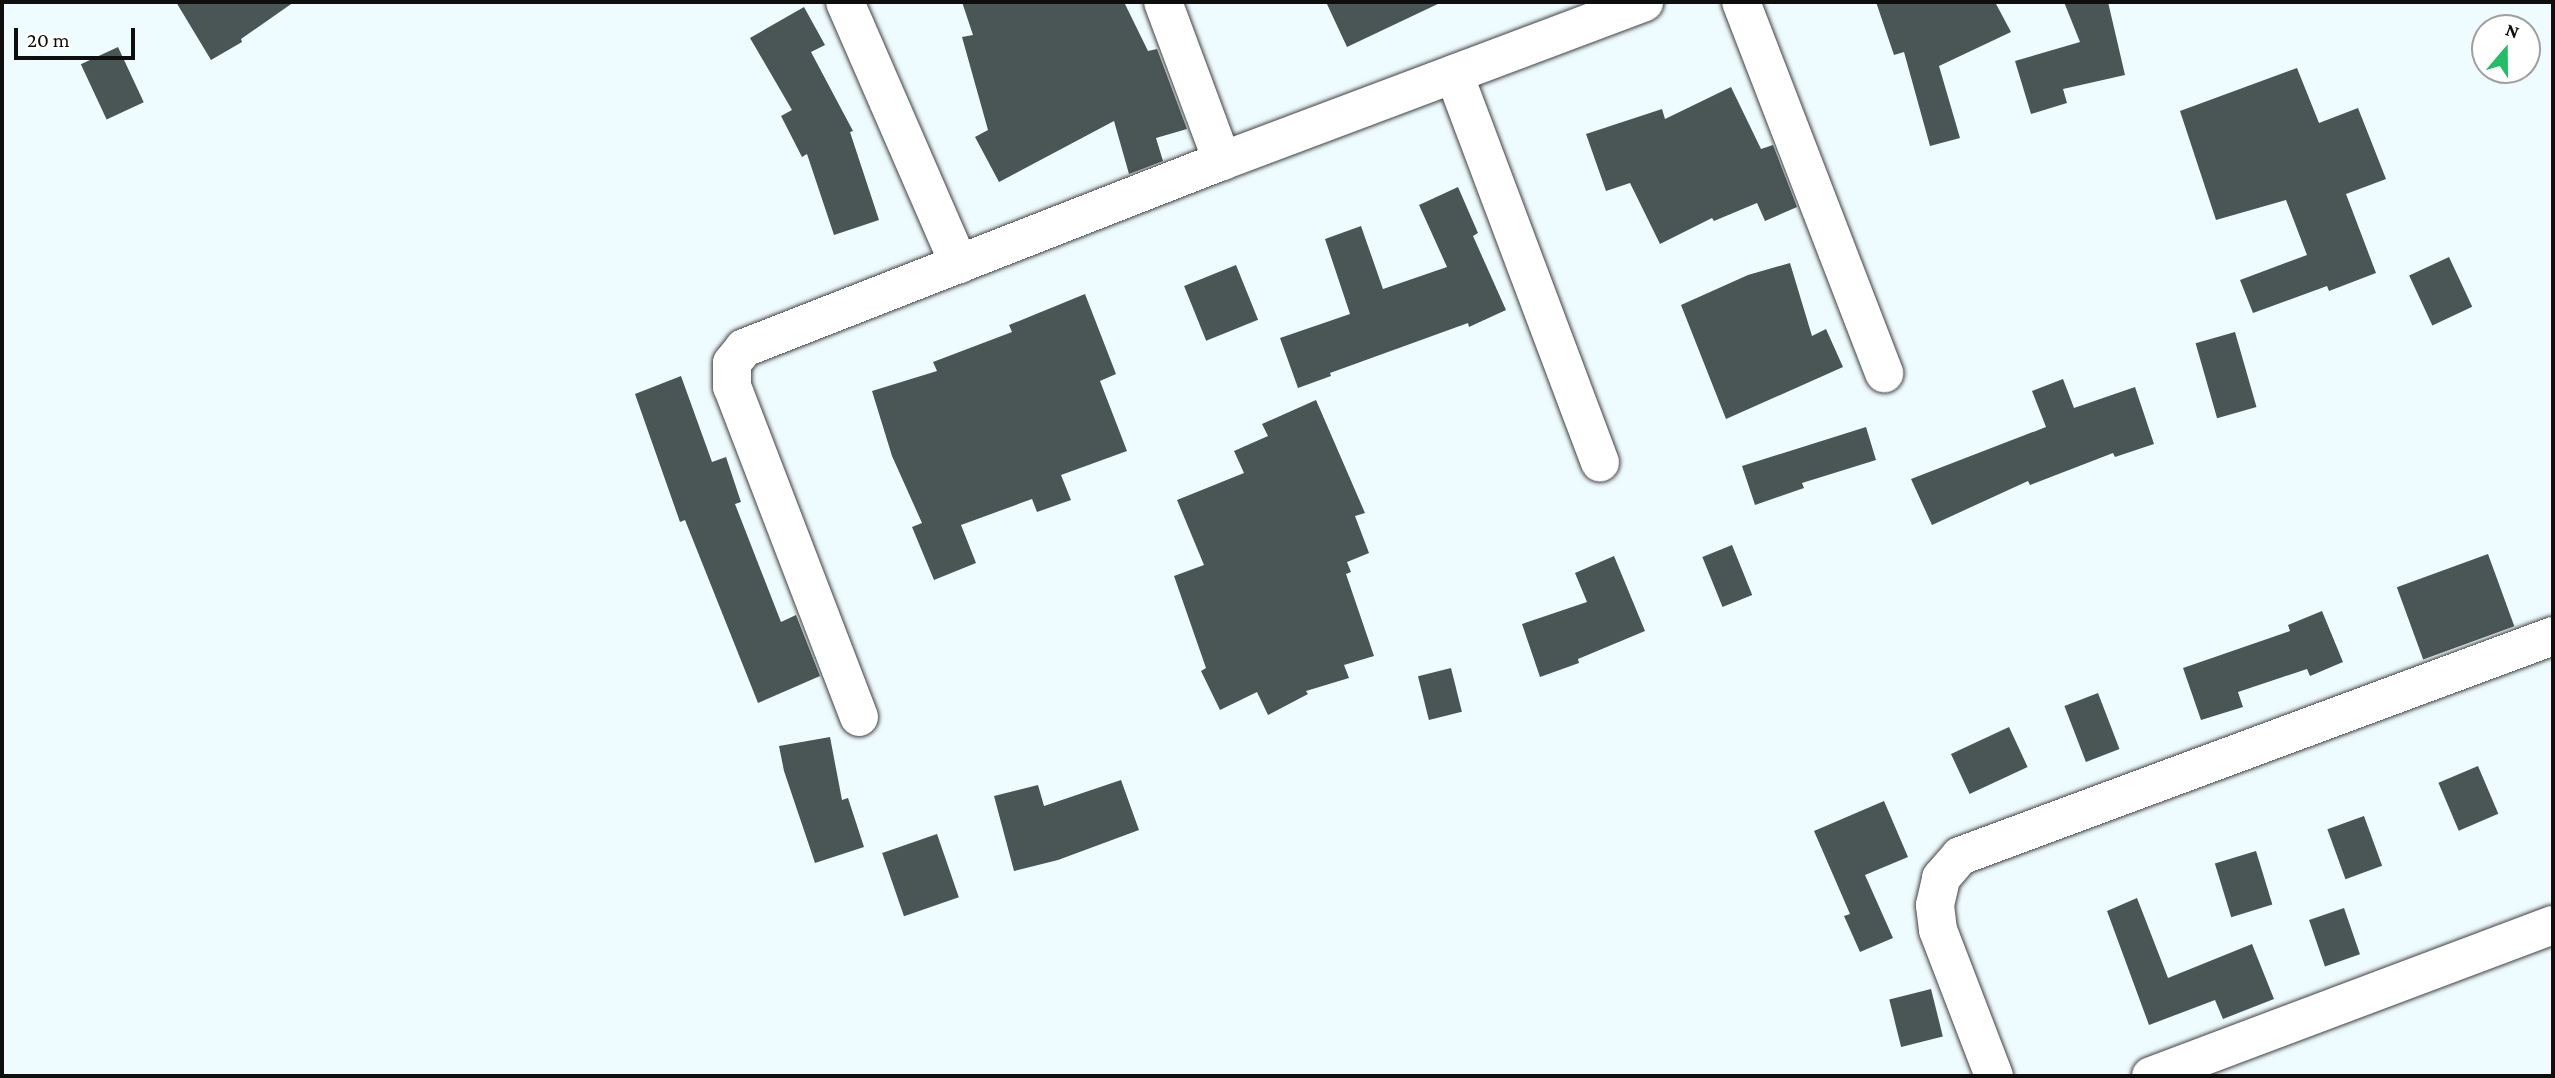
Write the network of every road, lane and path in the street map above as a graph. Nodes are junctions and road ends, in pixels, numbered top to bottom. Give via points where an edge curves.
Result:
1 (845, 2) edge
2 (1163, 2) edge
3 (1644, 2) edge
4 (1741, 2) edge
5 (1454, 74) junction
6 (1222, 161) junction
7 (959, 264) junction
8 (1884, 373) dead end
9 (1600, 462) dead end
10 (2553, 636) edge
11 (859, 717) dead end
12 (2553, 925) edge
13 (1994, 1076) edge
14 (2151, 1076) edge

1 - 7 street
2 - 6 street
3 - 5 street
4 - 8 street
5 - 6 street
5 - 9 street
6 - 7 street
7 - 11 street via 744,348 732,362 732,387
10 - 13 street via 1960,856 1941,878 1935,905 1938,930
12 - 14 street

